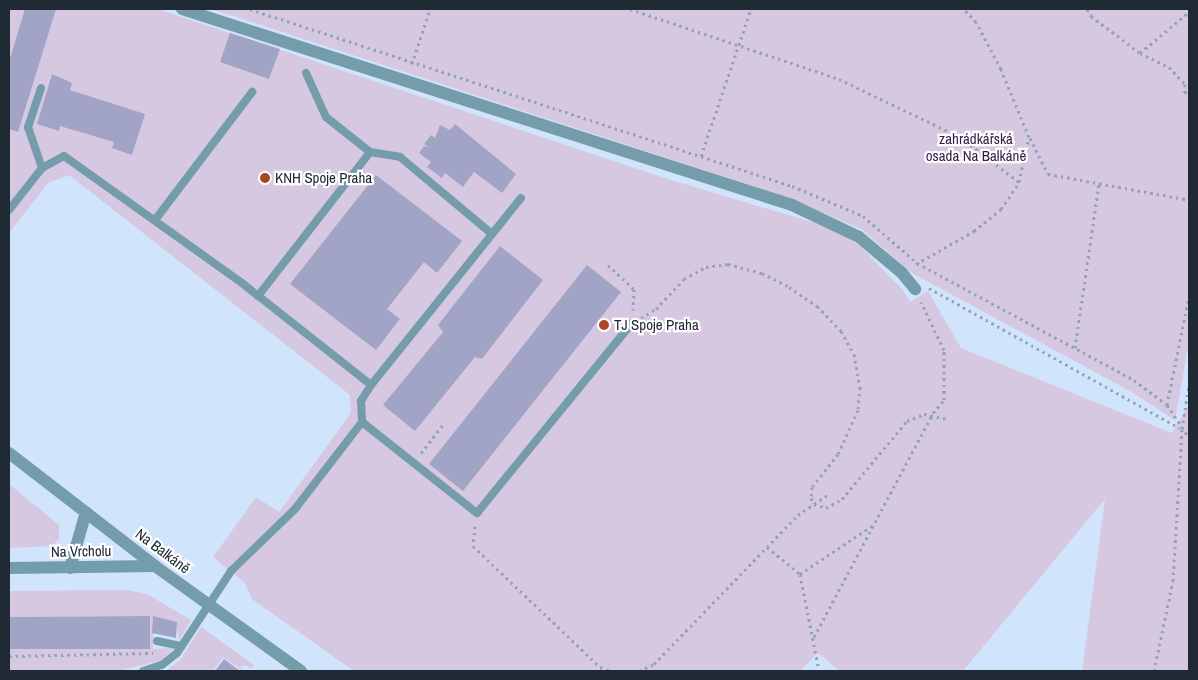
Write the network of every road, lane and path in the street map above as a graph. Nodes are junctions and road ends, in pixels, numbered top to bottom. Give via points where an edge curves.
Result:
1 (182, 9) edge
2 (430, 9) edge
3 (630, 9) edge
4 (751, 9) edge
5 (964, 9) edge
6 (1087, 9) edge
7 (1189, 12) edge
8 (740, 45) junction
9 (1140, 53) junction
10 (306, 73) dead end
11 (406, 78) junction
12 (41, 88) dead end
13 (252, 92) dead end
14 (1189, 92) edge
15 (1029, 137) junction
16 (370, 152) junction
17 (42, 168) junction
18 (695, 174) junction
19 (1019, 182) junction
20 (1098, 184) junction
21 (521, 198) dead end
22 (1189, 200) edge
23 (9, 210) edge
24 (155, 220) junction
25 (491, 233) junction
26 (608, 265) dead end
27 (902, 273) junction
28 (928, 287) dead end
29 (914, 289) joint
30 (258, 296) junction
31 (1189, 296) edge
32 (632, 323) junction
33 (1075, 348) dead end
34 (371, 385) junction
35 (1189, 386) edge
36 (1167, 405) dead end
37 (933, 414) junction
38 (946, 418) dead end
39 (362, 422) junction
40 (446, 422) dead end
41 (1182, 429) junction
42 (1189, 438) edge
43 (9, 453) edge
44 (415, 462) junction
45 (828, 495) dead end
46 (814, 504) junction
47 (86, 512) junction
48 (477, 513) junction
49 (874, 525) junction
50 (768, 547) junction
51 (154, 566) junction
52 (9, 568) edge
53 (70, 568) junction
54 (800, 574) junction
55 (209, 606) junction
56 (814, 637) junction
57 (157, 641) dead end
58 (179, 650) junction
59 (9, 656) edge
60 (143, 671) edge
61 (301, 671) edge
62 (611, 671) edge
63 (639, 671) edge
64 (819, 671) edge
65 (1154, 671) edge

1 - 11 street
2 - 11 path
3 - 8 path
4 - 8 path
5 - 15 path via 976,22 1001,69
6 - 9 path via 1091,16
7 - 9 path
8 - 18 path
8 - 19 path via 839,79 915,113 960,137
9 - 14 path via 1169,67 1185,84 1184,92
10 - 16 lane via 326,117
11 - 18 street
12 - 17 lane via 28,127
13 - 24 lane
15 - 19 path
15 - 20 path via 1048,174
16 - 25 lane via 400,157
16 - 30 lane
17 - 23 lane
17 - 24 lane via 64,156
18 - 27 street via 792,205 859,237
19 - 27 path via 1001,209 981,225 917,263 910,272
20 - 22 path
20 - 33 path
21 - 25 lane
24 - 30 lane
25 - 34 lane
26 - 32 path via 634,289
27 - 29 street
28 - 41 path
29 - 37 path via 944,350 944,400
30 - 34 lane
31 - 36 path
32 - 46 path via 656,309 684,279 706,267 728,264 762,273 816,306 841,331 854,354 860,387 858,410 849,436 812,487
32 - 48 lane
34 - 39 lane via 361,401
35 - 41 path
37 - 38 path
37 - 46 path via 907,421 842,500 826,508
37 - 49 path
39 - 44 lane
39 - 55 lane via 295,509 231,571
40 - 44 path
41 - 42 path
41 - 65 path via 1173,581
43 - 47 street, Na Balkáně
44 - 48 lane
45 - 46 path
46 - 50 path via 798,515
47 - 51 street, Na Balkáně
47 - 53 street
48 - 62 path via 473,546 600,667
49 - 54 path
49 - 56 path
50 - 54 path
50 - 63 path via 654,664
51 - 53 street, Na Vrcholu
51 - 55 street, Na Balkáně
52 - 53 street, Na Vrcholu
54 - 56 path
55 - 58 lane
55 - 61 street, Na Balkáně
56 - 64 path
57 - 58 lane
58 - 59 path
58 - 60 lane via 162,665

